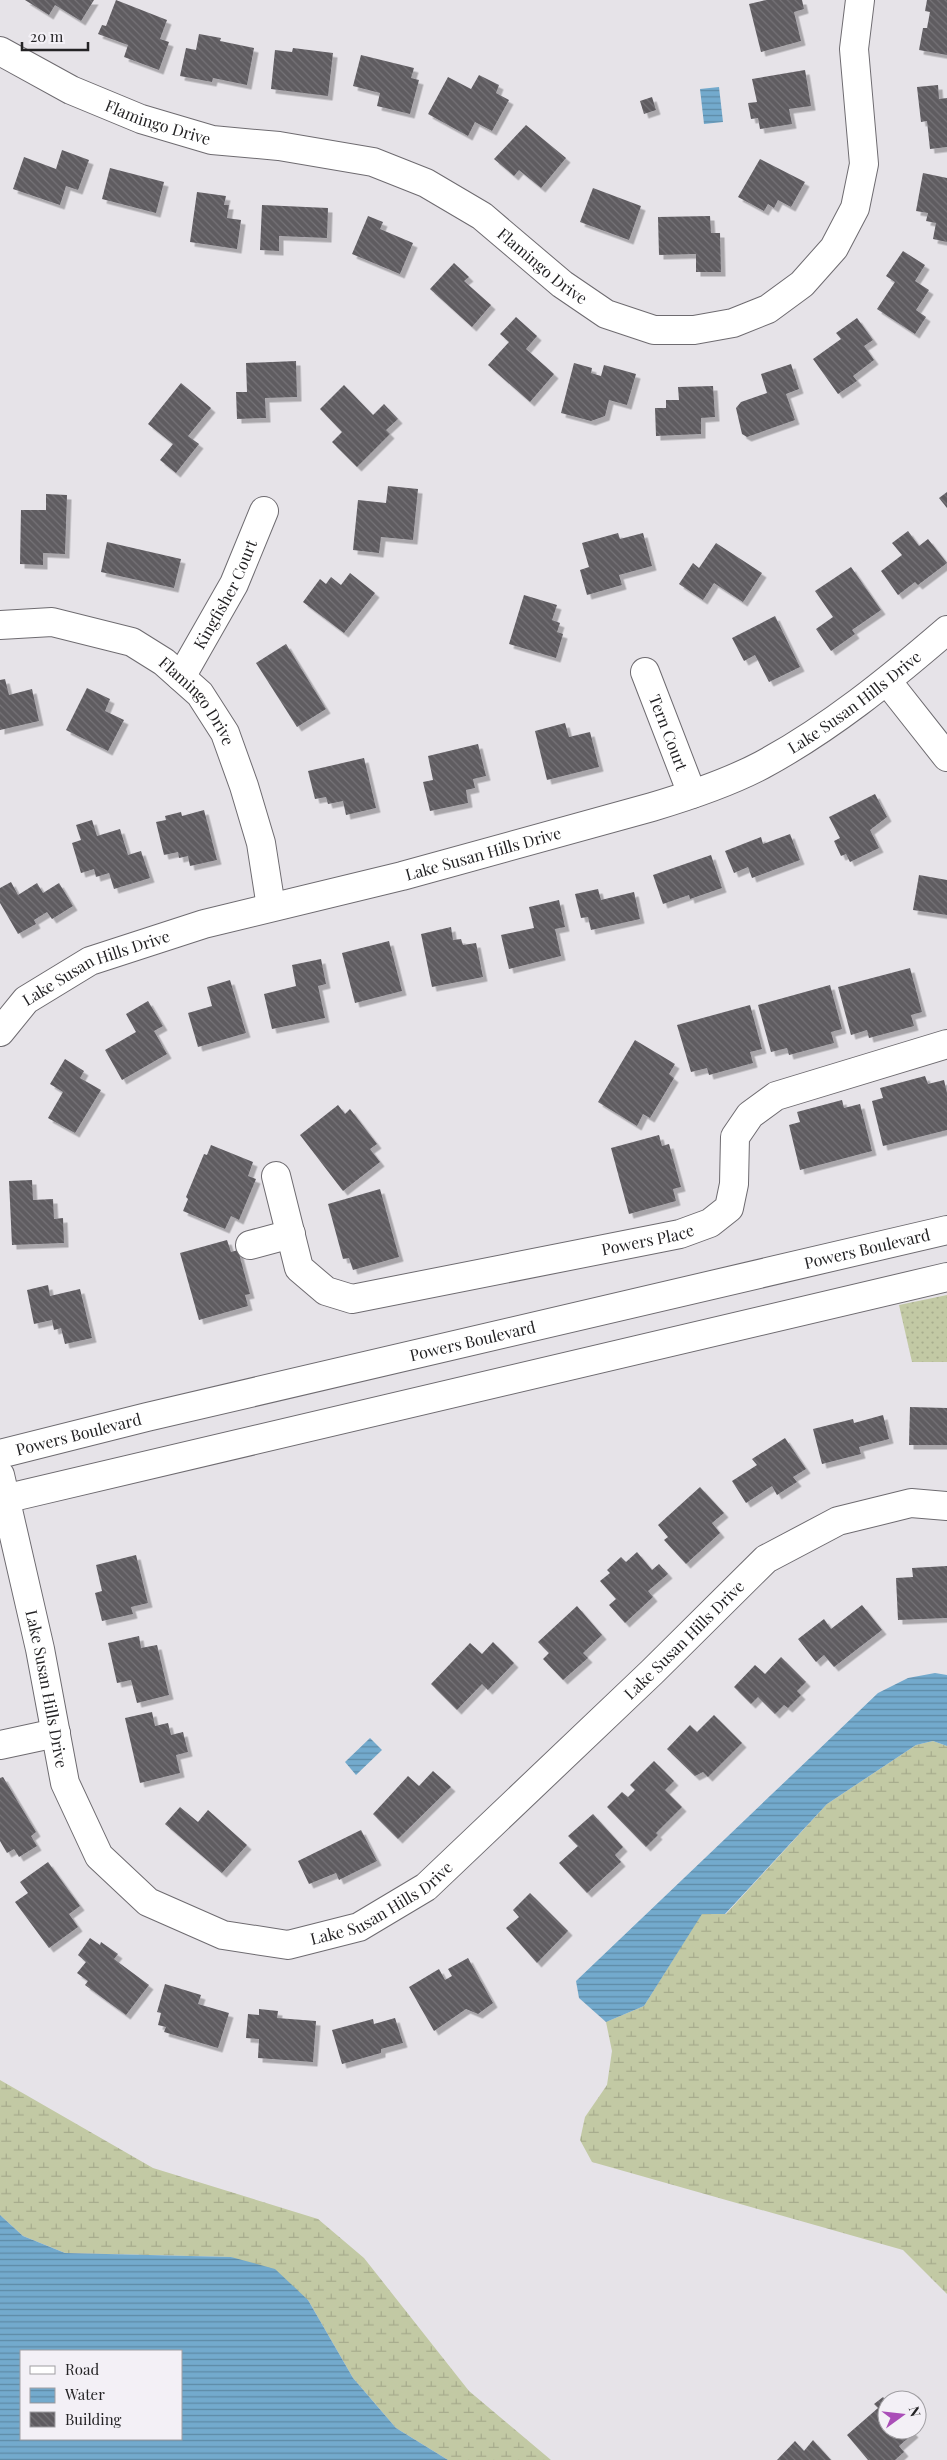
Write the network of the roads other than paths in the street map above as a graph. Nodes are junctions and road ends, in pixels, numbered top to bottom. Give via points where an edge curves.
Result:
1 (860, 0) edge
2 (0, 51) edge
3 (264, 510) dead end
4 (0, 625) edge
5 (947, 630) edge
6 (645, 672) dead end
7 (181, 677) junction
8 (887, 681) junction
9 (947, 757) edge
10 (692, 794) junction
11 (271, 907) junction
12 (0, 1032) edge
13 (947, 1044) edge
14 (276, 1176) dead end
15 (947, 1230) edge
16 (290, 1234) junction
17 (250, 1245) dead end
18 (947, 1277) edge
19 (0, 1454) edge
20 (2, 1491) edge
21 (947, 1506) edge
22 (56, 1734) junction
23 (0, 1745) edge

1 - 2 street, Flamingo Drive via 854,50 864,164 855,208 834,248 802,284 768,309 733,324 694,330 654,330 606,314 562,284 482,216 426,183 373,162 279,146 212,140 141,119 71,90
3 - 7 street, Kingfisher Court via 234,584
4 - 7 street, Flamingo Drive via 52,622 132,642
5 - 8 street, Lake Susan Hills Drive
6 - 10 street, Tern Court
7 - 11 street, Flamingo Drive via 200,694 225,733 261,843
8 - 9 street
8 - 10 street, Lake Susan Hills Drive via 846,713 761,765
10 - 11 street, Lake Susan Hills Drive via 402,876
11 - 12 street, Lake Susan Hills Drive via 204,924 90,961 26,1000
13 - 16 street, Powers Place via 776,1096 750,1115 734,1137 734,1184 729,1208 710,1223 680,1234 352,1299 326,1291 299,1268
14 - 16 street, Powers Place
15 - 19 street, Powers Boulevard
16 - 17 street
18 - 20 street
20 - 22 street, Lake Susan Hills Drive via 40,1649
21 - 22 street, Lake Susan Hills Drive via 910,1503 838,1521 766,1559 426,1887 359,1927 288,1945 223,1935 148,1902 99,1856 65,1783
22 - 23 street

